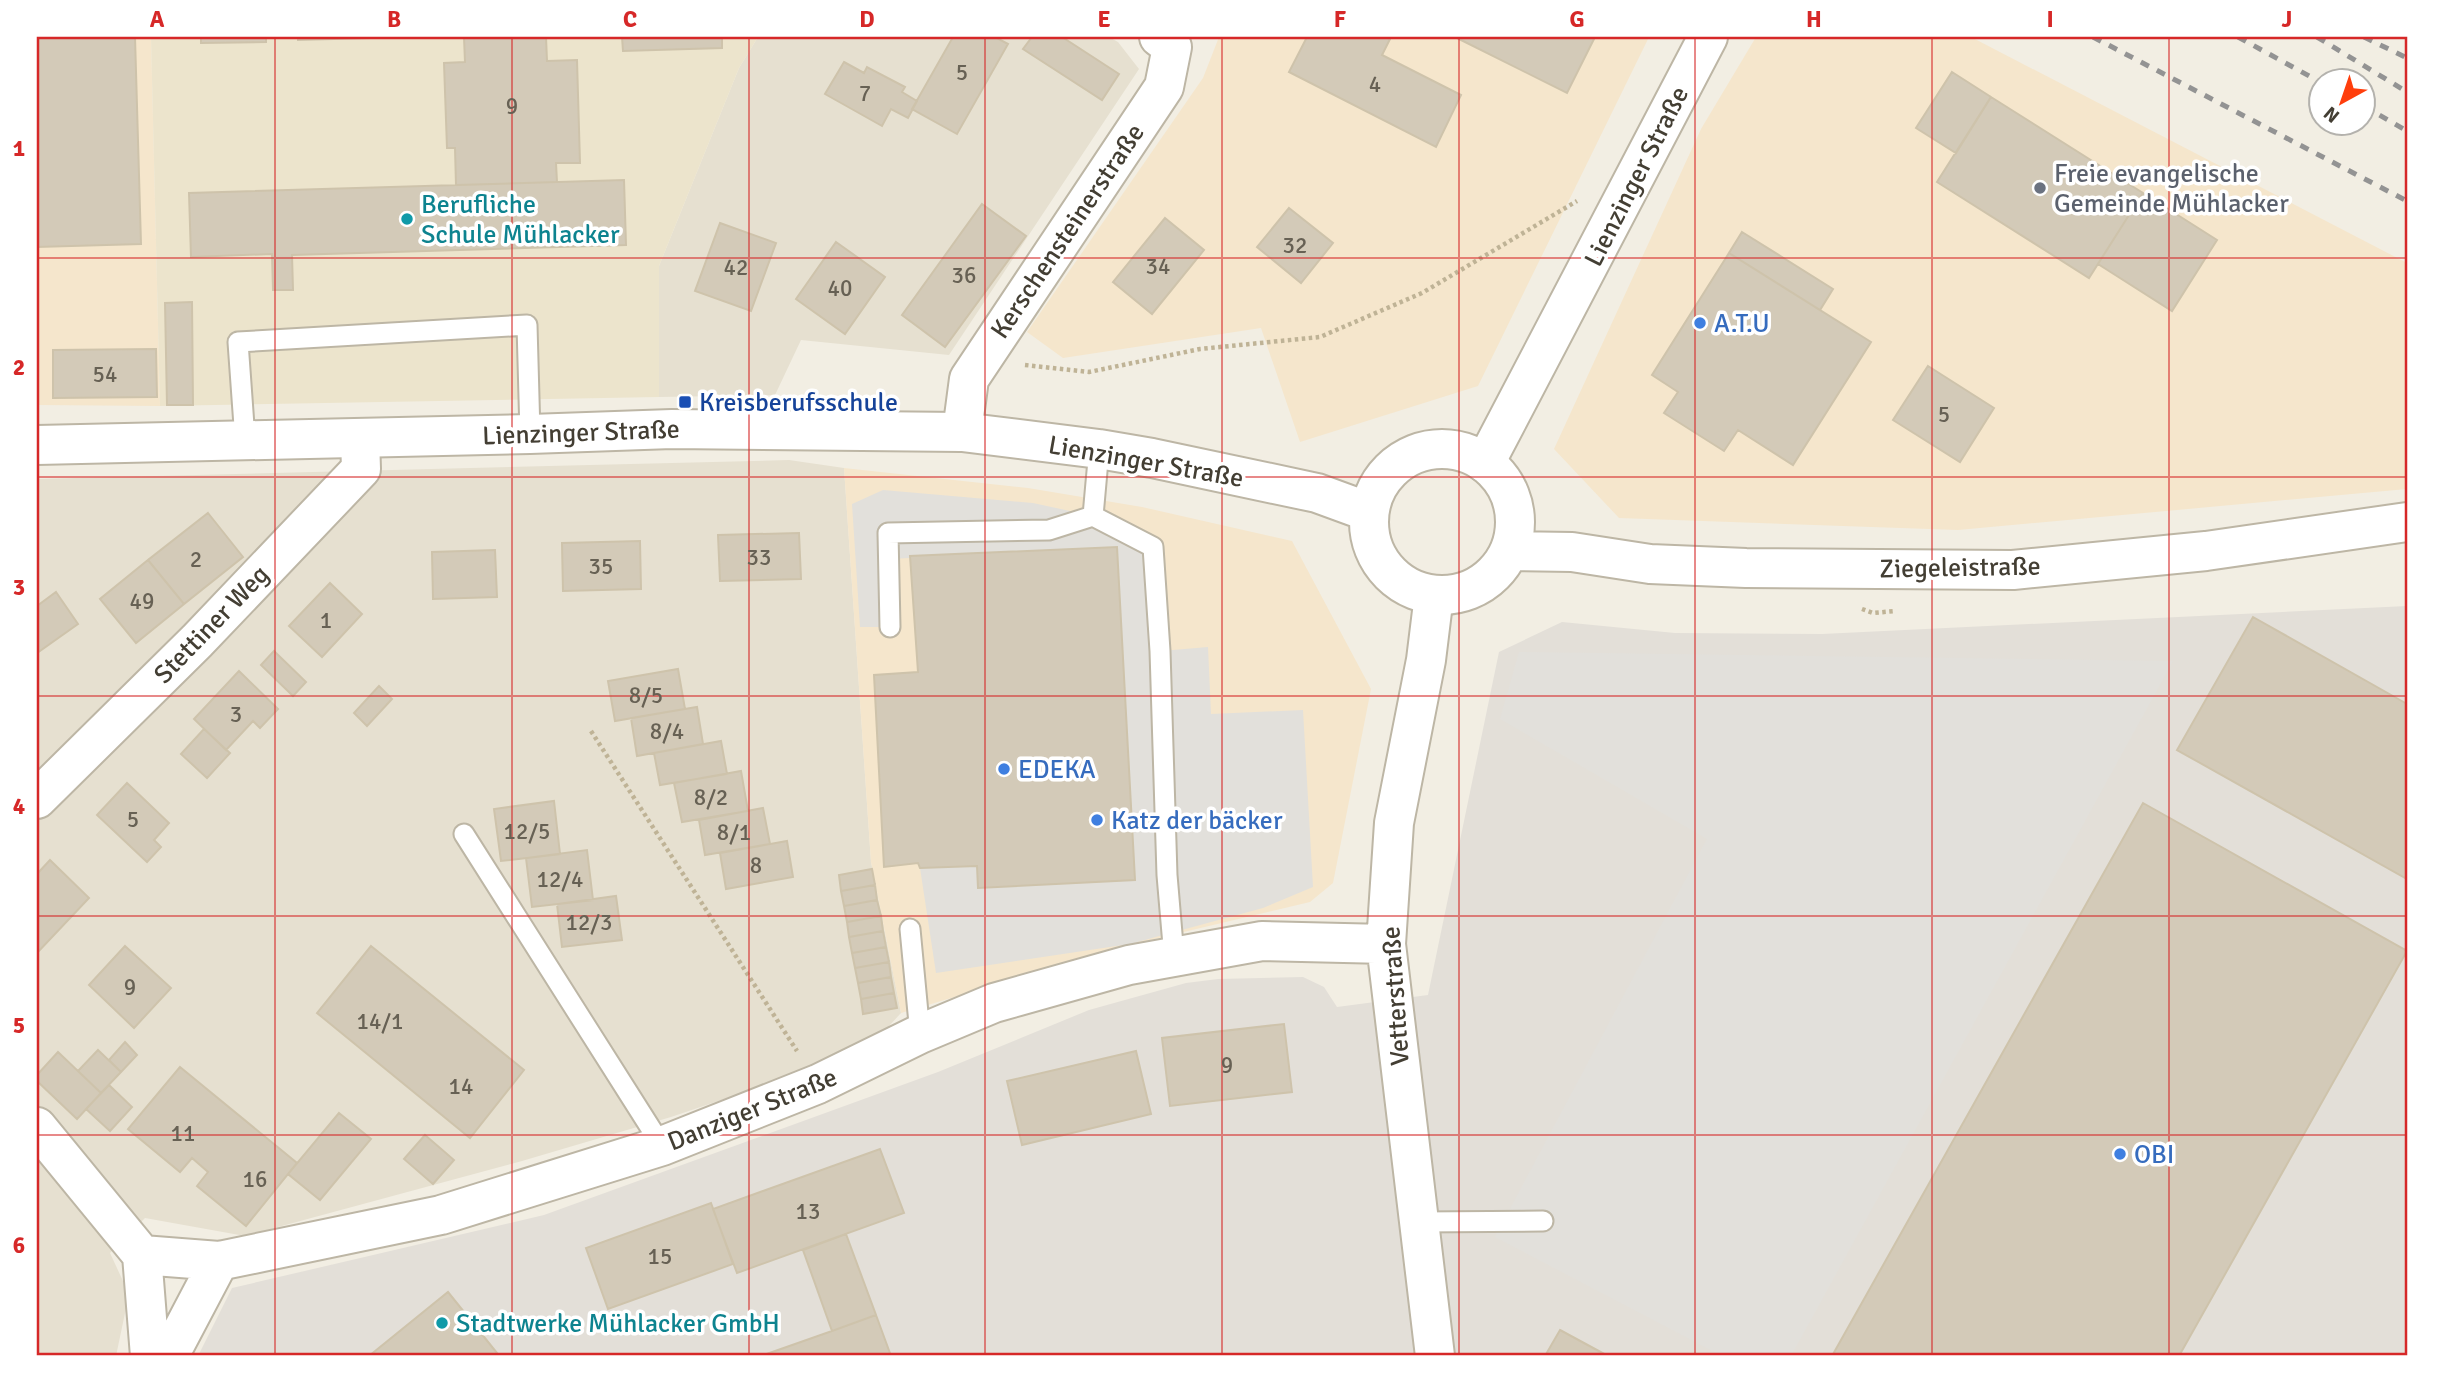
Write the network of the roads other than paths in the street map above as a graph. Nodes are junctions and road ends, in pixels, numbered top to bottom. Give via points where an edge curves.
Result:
1 (1159, 37) edge
2 (1708, 37) edge
3 (962, 432) junction
4 (530, 434) junction
5 (360, 438) junction
6 (245, 440) junction
7 (37, 445) edge
8 (1099, 449) junction
9 (1485, 463) junction
10 (1369, 512) junction
11 (1093, 516) junction
12 (2407, 522) edge
13 (1510, 551) junction
14 (1434, 595) junction
15 (890, 627) dead end
16 (37, 799) edge
17 (464, 835) dead end
18 (910, 929) dead end
19 (1386, 944) junction
20 (1174, 957) junction
21 (920, 1034) junction
22 (37, 1127) edge
23 (662, 1146) junction
24 (1543, 1221) dead end
25 (1419, 1222) junction
26 (142, 1255) junction
27 (219, 1261) junction
28 (150, 1356) edge
29 (169, 1356) edge
30 (1435, 1356) edge

1 - 3 street, Kerschensteinerstraße via 1172,47 1164,87 969,379
2 - 9 street, Lienzinger Straße
3 - 4 street, Lienzinger Straße via 672,429
3 - 8 street, Lienzinger Straße
4 - 5 street, Lienzinger Straße
4 - 6 lane via 527,325 238,342
5 - 6 street, Lienzinger Straße
5 - 16 street, Stettiner Weg via 361,469
6 - 7 street, Lienzinger Straße
8 - 10 street, Lienzinger Straße via 1317,493
8 - 11 lane
9 - 10 street via 1462,451 1412,454 1392,468 1376,488
9 - 13 street via 1503,480 1513,502 1516,527
10 - 14 street via 1369,536 1392,576 1412,589
11 - 15 lane via 1049,530 888,533
11 - 20 lane via 1153,547
12 - 13 street, Ziegeleistraße via 2207,551 2013,570 1746,568
13 - 14 street via 1479,585 1458,594
14 - 19 street, Vetterstraße via 1394,823
17 - 23 lane
18 - 21 lane
19 - 20 street, Danziger Straße via 1262,941
19 - 25 street, Vetterstraße
20 - 21 street, Danziger Straße via 995,1003
21 - 23 street, Danziger Straße via 818,1084
22 - 26 street
23 - 27 street, Danziger Straße via 441,1216
24 - 25 lane
25 - 30 street, Vetterstraße
26 - 27 street
26 - 28 street
27 - 29 street

